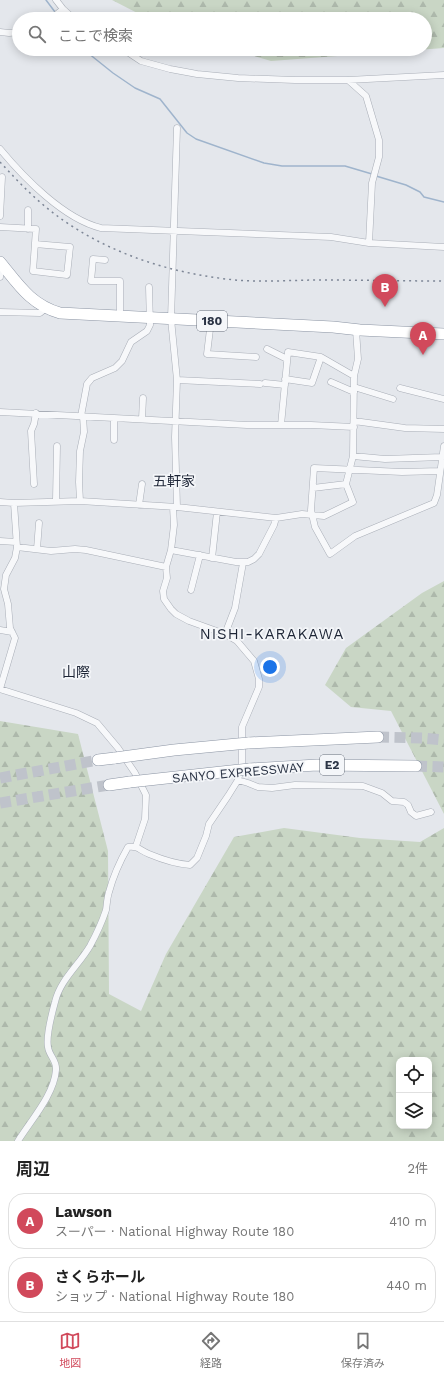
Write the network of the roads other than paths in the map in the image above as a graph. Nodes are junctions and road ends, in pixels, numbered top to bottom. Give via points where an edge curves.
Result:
1 (56, 0) edge
2 (63, 8) junction
3 (59, 12) edge
4 (67, 12) edge
5 (0, 32) edge
6 (12, 33) edge
7 (134, 56) edge
8 (444, 75) edge
9 (348, 80) junction
10 (177, 128) dead end
11 (0, 150) edge
12 (2, 177) dead end
13 (28, 210) dead end
14 (0, 216) edge
15 (0, 227) edge
16 (28, 229) junction
17 (174, 231) junction
18 (369, 243) junction
19 (35, 244) junction
20 (444, 247) edge
21 (105, 260) dead end
22 (1, 262) edge
23 (0, 277) edge
24 (149, 287) dead end
25 (46, 308) junction
26 (0, 312) edge
27 (120, 316) junction
28 (150, 318) junction
29 (171, 319) junction
30 (211, 321) junction
31 (356, 330) junction
32 (444, 334) edge
33 (267, 349) dead end
34 (256, 357) dead end
35 (321, 357) junction
36 (287, 359) junction
37 (354, 376) junction
38 (177, 380) junction
39 (285, 382) junction
40 (331, 382) dead end
41 (400, 388) dead end
42 (354, 389) junction
43 (143, 398) dead end
44 (393, 399) dead end
45 (444, 399) edge
46 (0, 412) edge
47 (36, 413) junction
48 (82, 416) junction
49 (114, 418) junction
50 (142, 419) junction
51 (176, 421) junction
52 (354, 424) junction
53 (281, 425) junction
54 (444, 429) edge
55 (114, 440) dead end
56 (56, 446) dead end
57 (444, 447) edge
58 (353, 456) junction
59 (442, 457) junction
60 (349, 468) junction
61 (440, 471) junction
62 (34, 484) dead end
63 (142, 484) dead end
64 (346, 484) junction
65 (313, 488) junction
66 (56, 500) junction
67 (80, 501) junction
68 (0, 502) edge
69 (14, 503) junction
70 (139, 505) junction
71 (175, 507) junction
72 (217, 512) junction
73 (312, 515) junction
74 (276, 518) junction
75 (39, 523) dead end
76 (0, 541) edge
77 (16, 545) junction
78 (37, 550) junction
79 (171, 550) junction
80 (200, 555) junction
81 (212, 558) junction
82 (243, 563) junction
83 (166, 567) junction
84 (191, 590) dead end
85 (0, 630) edge
86 (12, 632) junction
87 (226, 634) junction
88 (378, 737) tunnel mouth
89 (98, 760) tunnel mouth
90 (416, 766) tunnel mouth
91 (238, 780) junction
92 (109, 784) tunnel mouth
93 (431, 812) dead end
94 (136, 846) junction
95 (18, 1141) edge

1 - 2 street
2 - 3 street
2 - 4 street
5 - 6 street
7 - 9 street via 170,69 197,74 238,78
8 - 9 street
9 - 18 street via 366,96 379,140 379,157 373,179
10 - 17 street
11 - 17 street via 36,187 84,222 101,228
12 - 14 street
13 - 16 street
15 - 16 street
16 - 19 street via 36,229
17 - 18 street via 331,238
17 - 29 street
18 - 20 street
19 - 19 street via 33,271 67,275 70,247
21 - 27 street via 93,259 91,281 120,281
22 - 23 street
22 - 25 highway, 180 via 28,295
24 - 28 street
25 - 26 street via 40,313
25 - 27 highway, 180 via 65,313
27 - 28 highway, 180
28 - 29 highway, 180
28 - 48 street via 147,331 132,342 122,361 115,368 92,378 86,384
29 - 30 highway, 180
29 - 38 street
30 - 31 highway, 180
30 - 34 street via 207,354
31 - 32 highway, 180
31 - 37 street via 358,359
33 - 36 street
35 - 36 street via 288,352
35 - 37 street
35 - 39 street via 312,383
36 - 39 street
37 - 42 street
38 - 39 street
38 - 51 street
39 - 53 street
40 - 42 street
41 - 45 street
42 - 44 street
42 - 52 street
43 - 50 street
46 - 47 street
47 - 48 street
47 - 62 street via 31,431
48 - 49 street
48 - 67 street via 84,432 80,451
49 - 50 street
49 - 55 street
50 - 51 street
51 - 53 street
51 - 71 street
52 - 53 street
52 - 54 street
52 - 58 street
56 - 66 street
57 - 59 street
58 - 59 street via 385,459
58 - 60 street
59 - 61 street
60 - 61 street via 402,472
60 - 64 street
60 - 65 street via 314,468
61 - 73 street via 434,503 356,536 330,554 315,527
63 - 70 street
64 - 65 street
64 - 73 street via 352,502 324,516
65 - 73 street
66 - 67 street
66 - 69 street
67 - 70 street
68 - 69 street
69 - 77 street
70 - 71 street
71 - 72 street
71 - 79 street
72 - 74 street
72 - 81 street
73 - 74 street
74 - 82 street via 259,554
75 - 78 street
76 - 77 street
77 - 78 street
77 - 86 street via 15,558 6,575 4,589
78 - 83 street via 86,550
79 - 80 street
79 - 83 street
80 - 81 street
80 - 84 street
81 - 82 street
82 - 87 street via 235,608
83 - 87 street via 167,578 163,594 171,609 189,621
85 - 86 street
86 - 94 street via 15,638 0,689 76,713 97,723 118,748 146,795 145,819
87 - 91 street via 254,661 259,679 259,687 242,727 242,763
88 - 89 highway, SANYO EXPRESSWAY / E2, bridge via 248,743
90 - 92 highway, SANYO EXPRESSWAY / E2, bridge via 317,765 249,769
91 - 93 street via 258,787 272,788 295,785 363,786 382,793 392,801 404,802 416,816
91 - 94 street via 209,824 197,858 190,865 148,853
94 - 95 street via 128,847 124,854 100,924 89,947 59,990 48,1039 49,1051 55,1061 54,1081 50,1092

